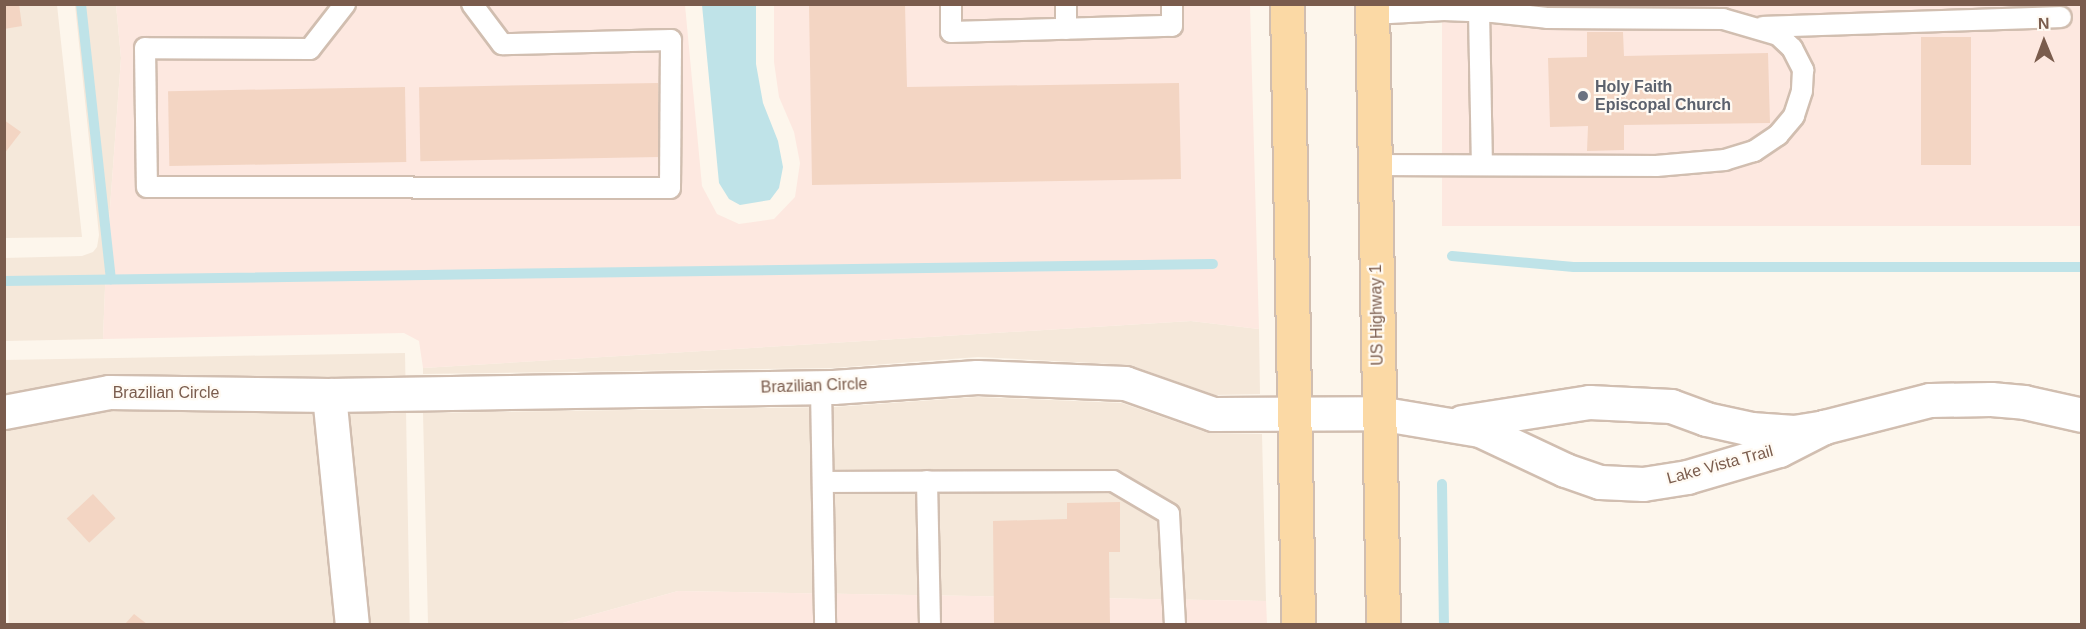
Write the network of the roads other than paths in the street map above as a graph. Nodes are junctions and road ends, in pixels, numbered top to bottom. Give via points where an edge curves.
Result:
1 (345, 4) edge
2 (472, 4) edge
3 (951, 4) edge
4 (1066, 4) edge
5 (1172, 4) edge
6 (1287, 4) edge
7 (1372, 9) edge
8 (1479, 11) junction
9 (2061, 17) dead end
10 (1755, 27) junction
11 (1066, 29) junction
12 (1482, 164) junction
13 (1374, 165) junction
14 (821, 387) junction
15 (329, 395) junction
16 (4, 412) edge
17 (1378, 413) junction
18 (1294, 415) junction
19 (2082, 416) edge
20 (1442, 425) junction
21 (1824, 427) junction
22 (822, 482) junction
23 (927, 482) junction
24 (352, 624) edge
25 (825, 624) edge
26 (930, 624) edge
27 (1175, 624) edge
28 (1298, 624) edge
29 (1383, 624) edge

1 - 2 lane via 310,49 145,48 147,188 670,188 671,40 502,45
3 - 11 lane via 951,32
4 - 11 lane
5 - 11 lane via 1172,26
6 - 18 main road
7 - 8 lane
7 - 13 main road, US Highway 1
8 - 10 lane via 1547,18 1723,19
8 - 12 lane
9 - 10 lane
10 - 12 lane via 1785,41 1803,70 1802,91 1794,116 1778,135 1754,151 1725,160 1656,166
12 - 13 lane
13 - 17 main road, US Highway 1
14 - 15 street, Brazilian Circle
14 - 18 street, Brazilian Circle via 977,377 1125,383 1213,414
14 - 22 lane
15 - 16 street, Brazilian Circle via 109,392
15 - 24 street
17 - 18 street, Lake Vista Trail
17 - 20 street, Lake Vista Trail
17 - 29 main road, US Highway 1
18 - 28 main road
19 - 21 street, Lake Vista Trail via 2013,401 1930,400
20 - 21 street, Lake Vista Trail via 1589,402 1671,406 1752,429 1794,432
20 - 21 street, Lake Vista Trail via 1480,430 1564,470 1600,482 1643,484 1687,477 1779,450
22 - 23 lane
22 - 25 lane
23 - 26 lane
23 - 27 lane via 1113,481 1169,514

